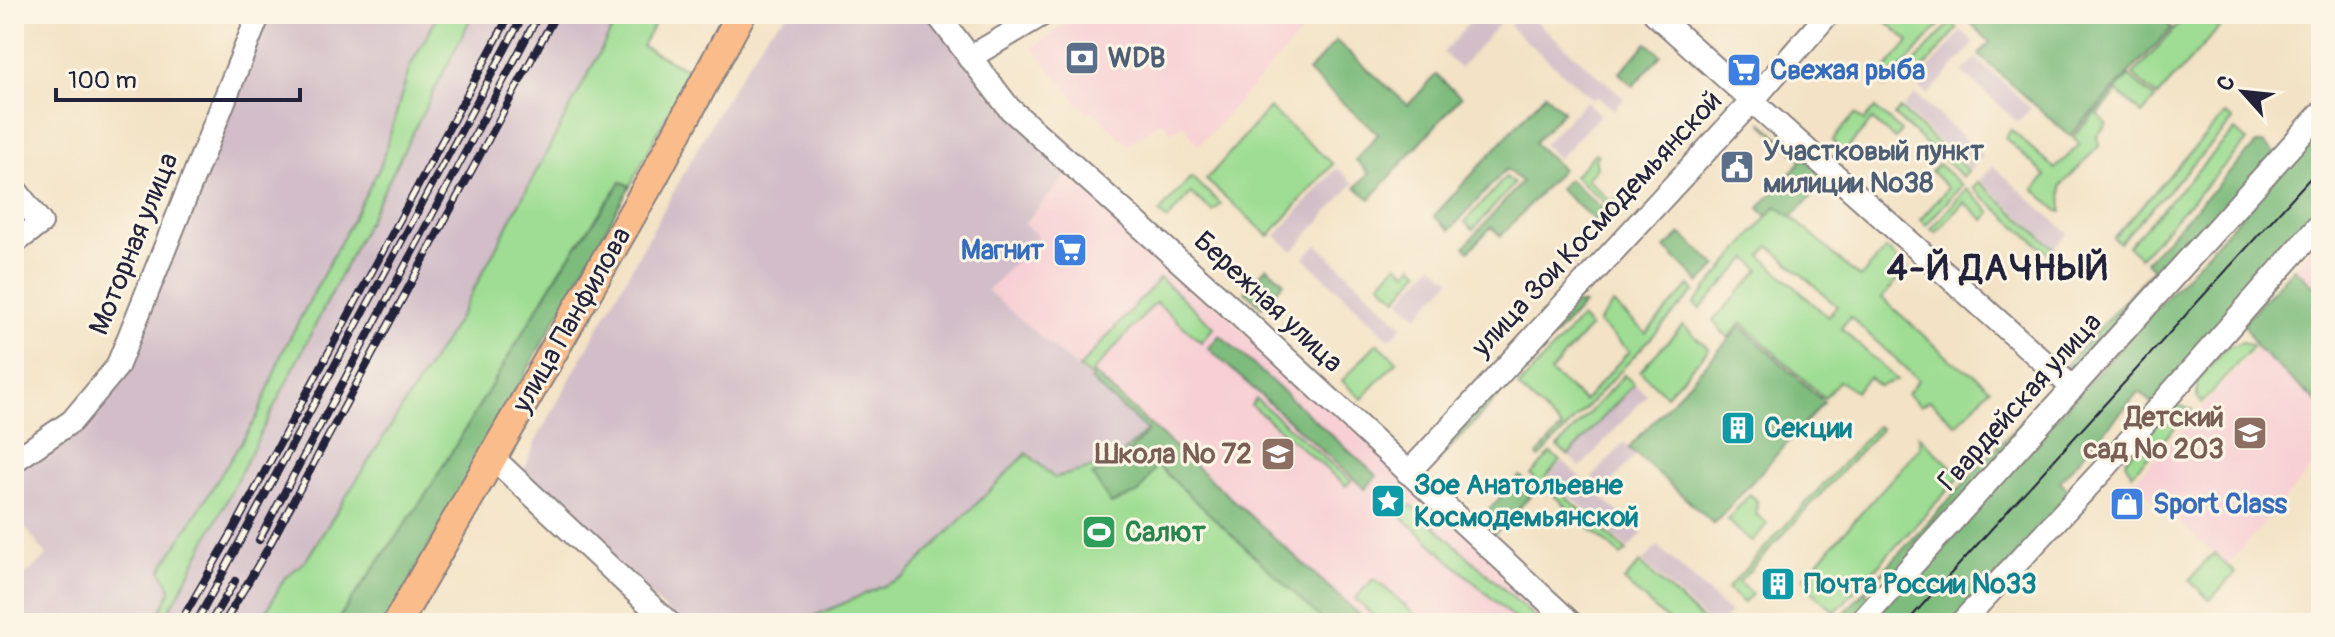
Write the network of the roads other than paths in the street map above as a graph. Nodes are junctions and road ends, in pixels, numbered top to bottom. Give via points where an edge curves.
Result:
1 (259, 14) edge
2 (741, 14) edge
3 (937, 14) edge
4 (1043, 14) edge
5 (1655, 14) edge
6 (1828, 14) edge
7 (969, 58) junction
8 (1753, 100) junction
9 (2321, 113) edge
10 (14, 188) edge
11 (2321, 223) edge
12 (14, 243) edge
13 (2073, 388) junction
14 (493, 458) junction
15 (14, 461) edge
16 (1408, 473) junction
17 (397, 623) edge
18 (669, 623) edge
19 (1571, 623) edge
20 (1860, 623) edge
21 (1961, 623) edge

1 - 15 street, Моторная улица via 117,367 72,421
2 - 14 main road, улица Панфилова
3 - 7 street, Бережная улица
4 - 7 street
5 - 8 street
6 - 8 street, улица Зои Космодемьянской
7 - 16 street, Бережная улица via 1009,108
8 - 13 street
8 - 16 street, улица Зои Космодемьянской
9 - 13 street, Гвардейская улица
10 - 12 street via 41,223
11 - 21 street
13 - 20 street, Гвардейская улица
14 - 17 main road, улица Панфилова
14 - 18 street
16 - 19 street, Бережная улица

